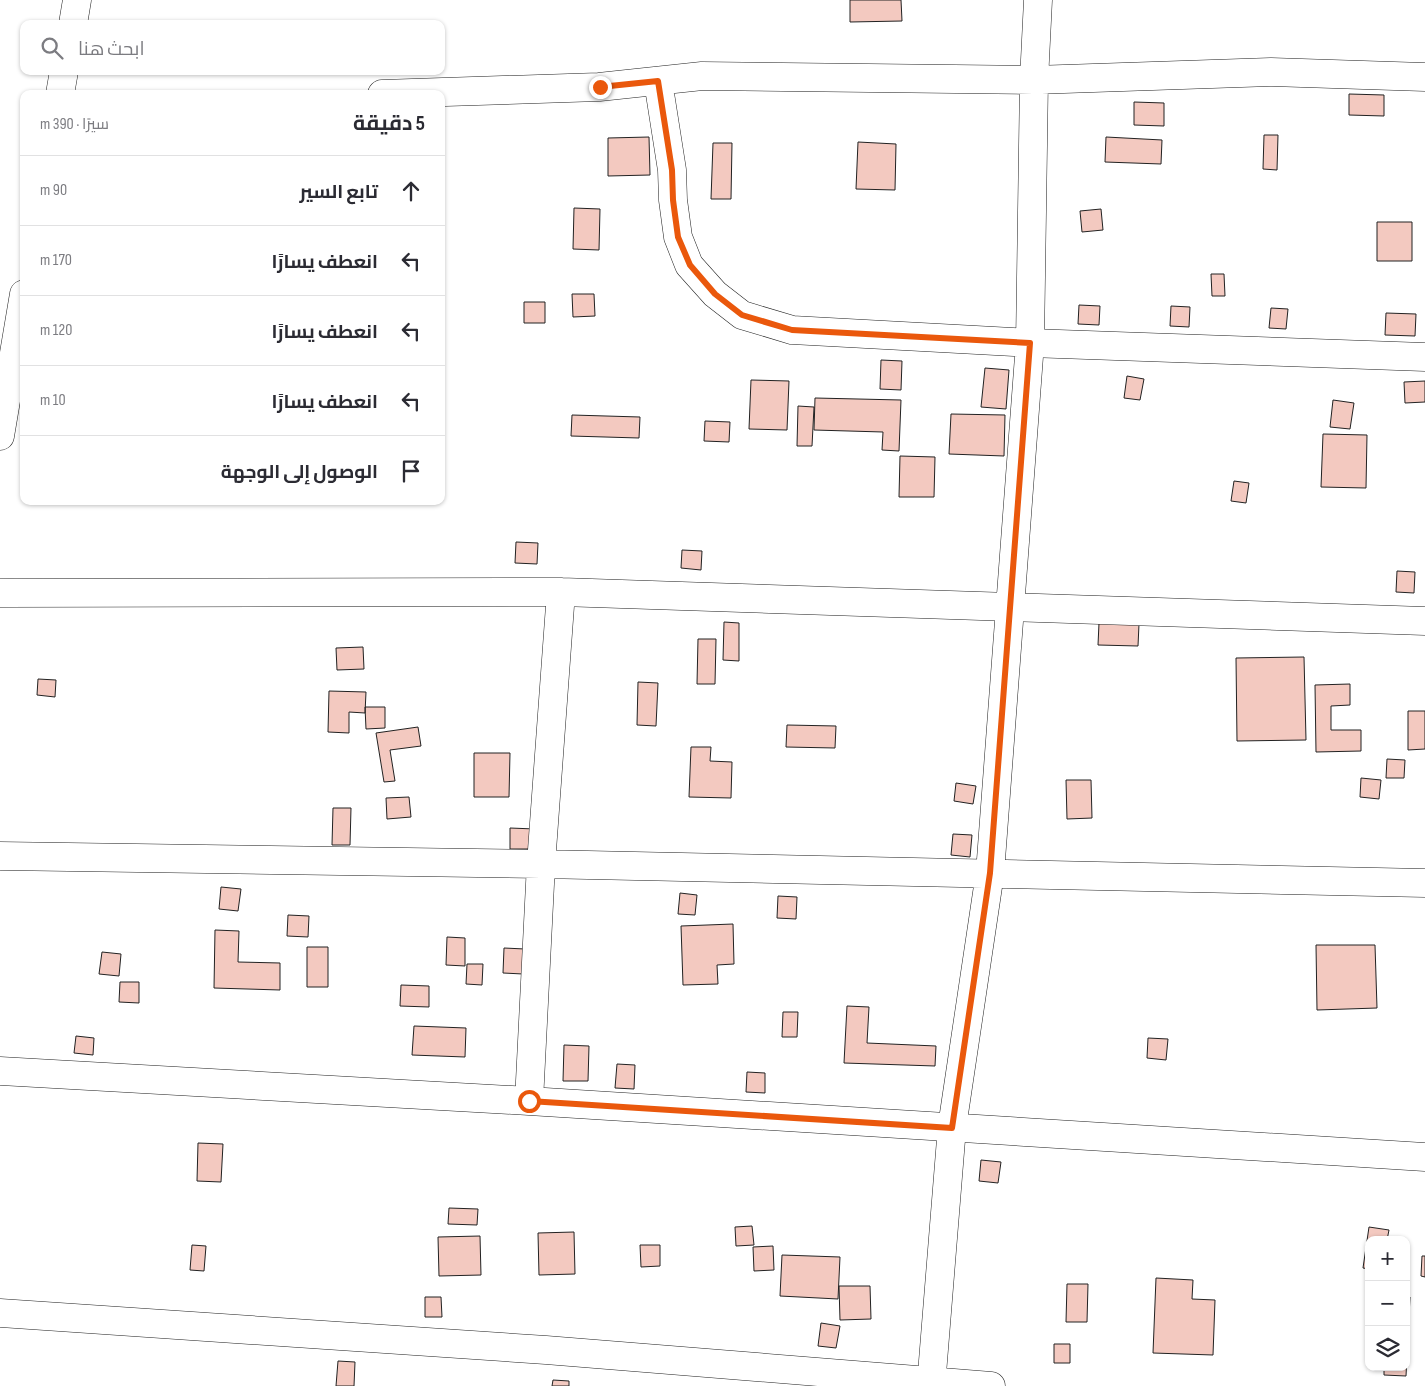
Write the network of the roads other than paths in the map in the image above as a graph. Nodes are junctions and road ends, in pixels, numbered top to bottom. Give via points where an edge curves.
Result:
1 (77, 0) edge
2 (1038, 0) edge
3 (74, 20) edge
4 (63, 75) edge
5 (1425, 77) edge
6 (1034, 80) junction
7 (658, 81) junction
8 (61, 90) edge
9 (445, 92) edge
10 (20, 317) edge
11 (1030, 343) junction
12 (1425, 357) edge
13 (0, 432) edge
14 (561, 592) junction
15 (0, 593) edge
16 (1010, 607) junction
17 (1425, 620) edge
18 (0, 856) edge
19 (541, 864) junction
20 (990, 873) junction
21 (1425, 883) edge
22 (0, 1071) edge
23 (529, 1101) junction
24 (952, 1128) junction
25 (1425, 1157) edge
26 (0, 1314) edge
27 (931, 1384) edge
28 (991, 1386) edge

1 - 3 street
2 - 6 street
4 - 8 street
5 - 6 street via 1271,72
6 - 7 street via 702,76
6 - 11 street
7 - 9 street via 600,87
7 - 11 street via 672,170 678,237 690,265 715,294 742,315 792,330
10 - 13 street
11 - 12 street
11 - 16 street
14 - 15 street
14 - 16 street
14 - 19 street
16 - 17 street
16 - 20 street
18 - 19 street
19 - 20 street
19 - 23 street
20 - 21 street
20 - 24 street
22 - 23 street
23 - 24 street
24 - 25 street
24 - 27 street
26 - 27 street via 536,1349
27 - 28 street

